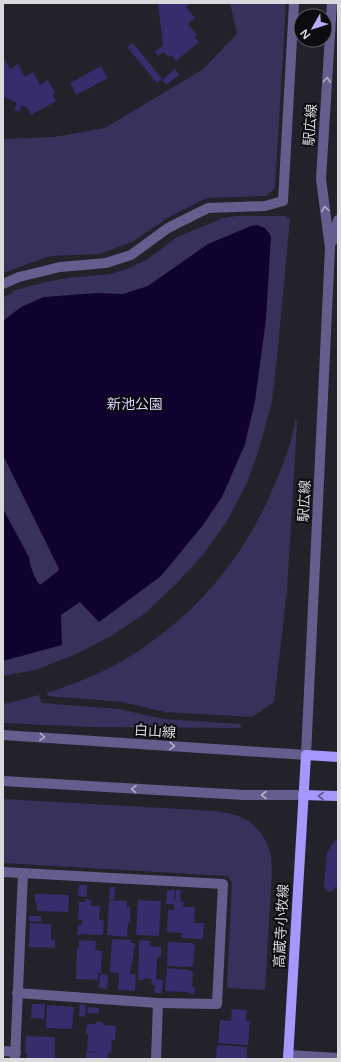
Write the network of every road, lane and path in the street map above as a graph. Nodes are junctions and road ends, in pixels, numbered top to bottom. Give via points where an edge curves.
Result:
1 (294, 3) edge
2 (332, 3) edge
3 (338, 220) edge
4 (330, 248) junction
5 (3, 284) edge
6 (3, 735) edge
7 (306, 755) junction
8 (338, 757) edge
9 (3, 781) edge
10 (303, 795) junction
11 (338, 796) edge
12 (3, 872) edge
13 (23, 874) junction
14 (17, 993) junction
15 (158, 1002) junction
16 (3, 1051) edge
17 (15, 1055) edge
18 (288, 1057) edge
19 (338, 1058) edge
20 (156, 1059) edge

1 - 5 street via 284,201 265,206 208,208 168,228 131,255 106,263 60,267 19,277
4 -> 2 street, 駅広線 via 321,179
3 - 4 street, 駅広線
4 - 7 street, 駅広線
6 -> 7 street, 白山線
7 - 8 main road
7 - 10 main road, 高蔵寺小牧線
10 -> 9 street via 244,795
11 -> 10 main road
10 - 18 main road, 高蔵寺小牧線
12 - 13 street
13 - 14 street
13 - 15 street via 223,884 217,1004
14 - 15 street
14 - 17 street
15 - 20 street
16 - 17 street
18 - 19 street

